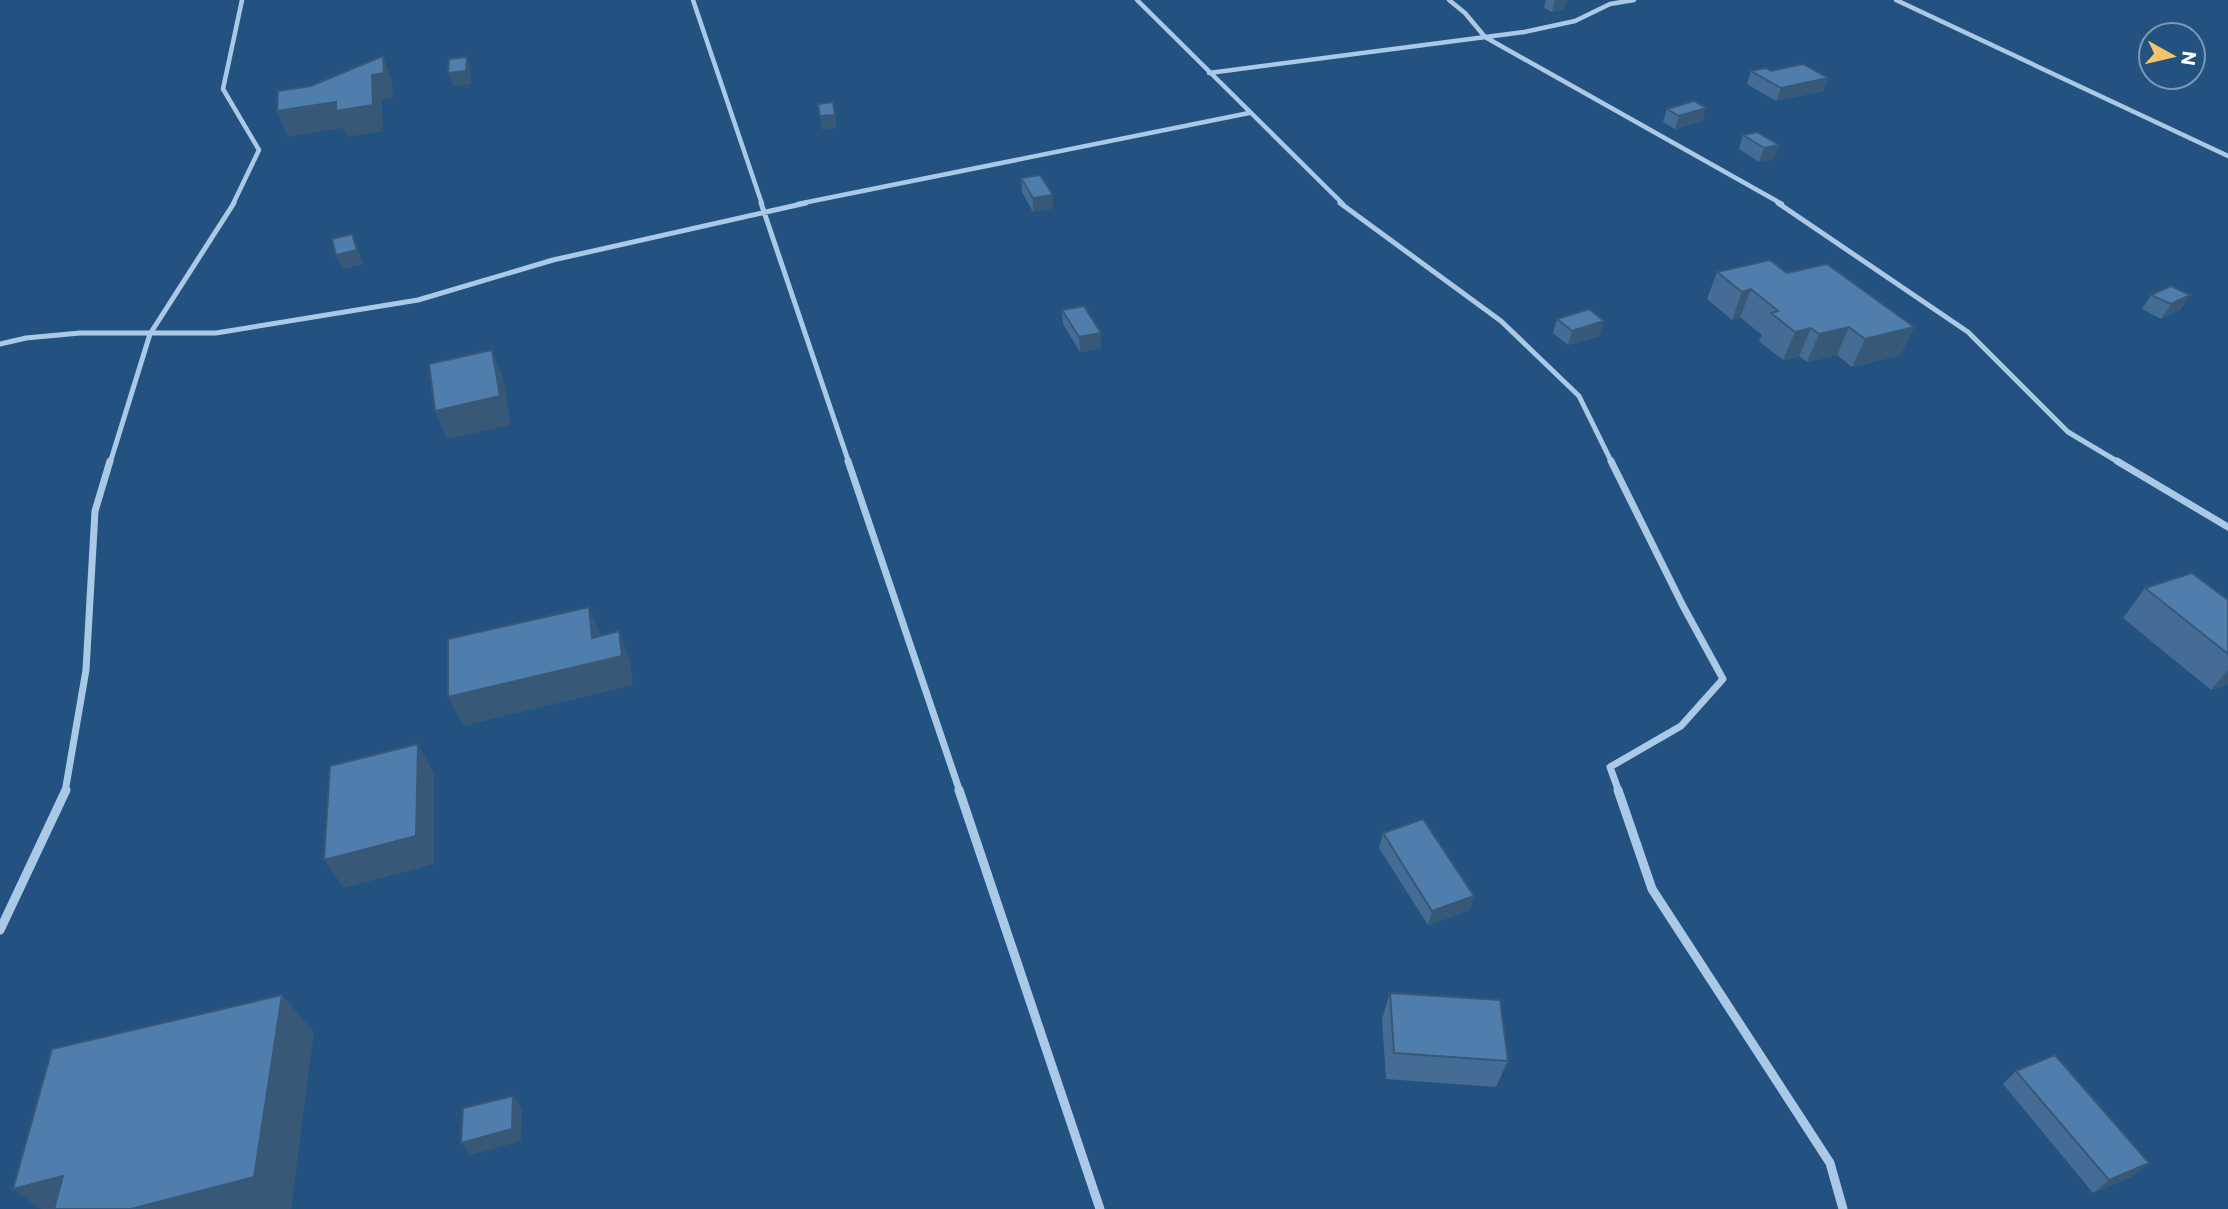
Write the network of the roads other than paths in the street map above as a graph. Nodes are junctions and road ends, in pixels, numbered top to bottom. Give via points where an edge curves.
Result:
1 (242, 0) edge
2 (692, 0) edge
3 (1137, 0) edge
4 (1449, 0) edge
5 (1634, 0) edge
6 (1896, 0) edge
7 (1485, 37) junction
8 (1209, 73) junction
9 (1249, 113) junction
10 (2228, 156) edge
11 (765, 211) junction
12 (150, 334) junction
13 (0, 344) edge
14 (2228, 527) edge
15 (0, 930) edge
16 (1100, 1209) edge
17 (1843, 1209) edge

1 - 12 street via 223,89 258,150 229,212
2 - 11 street
3 - 8 street
4 - 7 street
5 - 7 street via 1610,4 1575,21
6 - 10 street
7 - 8 street
7 - 14 street via 1795,212 1968,332 2068,432
8 - 9 street
9 - 11 street
9 - 17 street via 1338,201 1501,321 1579,396 1723,679 1681,726 1610,767 1652,889 1830,1163
11 - 12 street via 553,260 418,300 216,333
11 - 16 street
12 - 13 street via 46,335
12 - 15 street via 95,511 86,670 68,786

